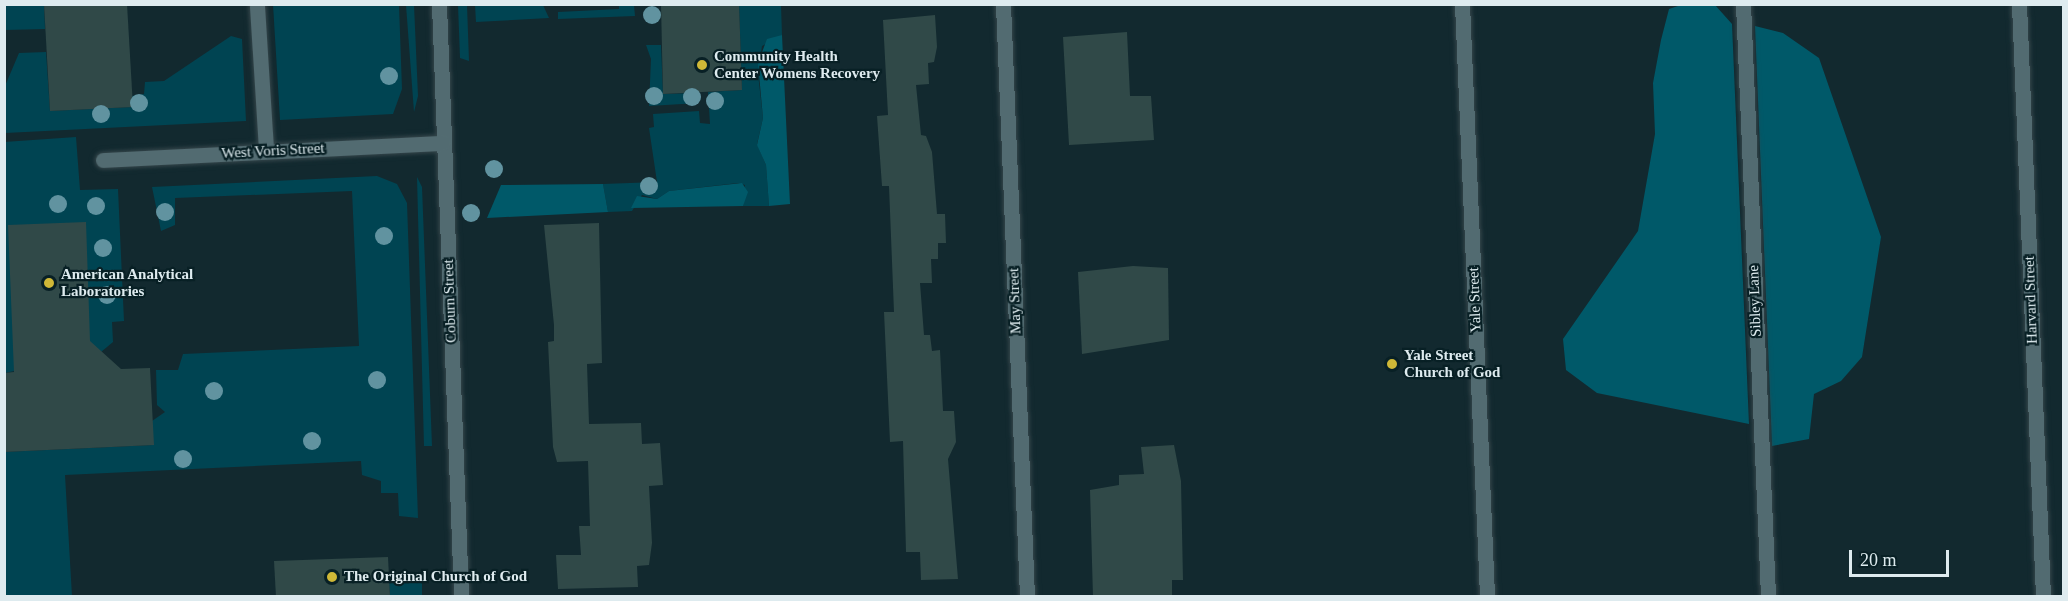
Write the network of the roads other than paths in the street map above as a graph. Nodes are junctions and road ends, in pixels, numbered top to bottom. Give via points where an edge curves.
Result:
1 (439, 4) edge
2 (1003, 4) edge
3 (1462, 4) edge
4 (1743, 4) edge
5 (2019, 4) edge
6 (257, 6) edge
7 (443, 143) junction
8 (266, 151) junction
9 (103, 160) dead end
10 (461, 597) edge
11 (1027, 597) edge
12 (1487, 597) edge
13 (1768, 597) edge
14 (2043, 597) edge

1 - 7 street, Coburn Street
2 - 11 street, May Street
3 - 12 street, Yale Street
4 - 13 street, Sibley Lane
5 - 14 street, Harvard Street
6 - 8 street
7 - 8 street, West Voris Street
7 - 10 street, Coburn Street
8 - 9 street, West Voris Street

